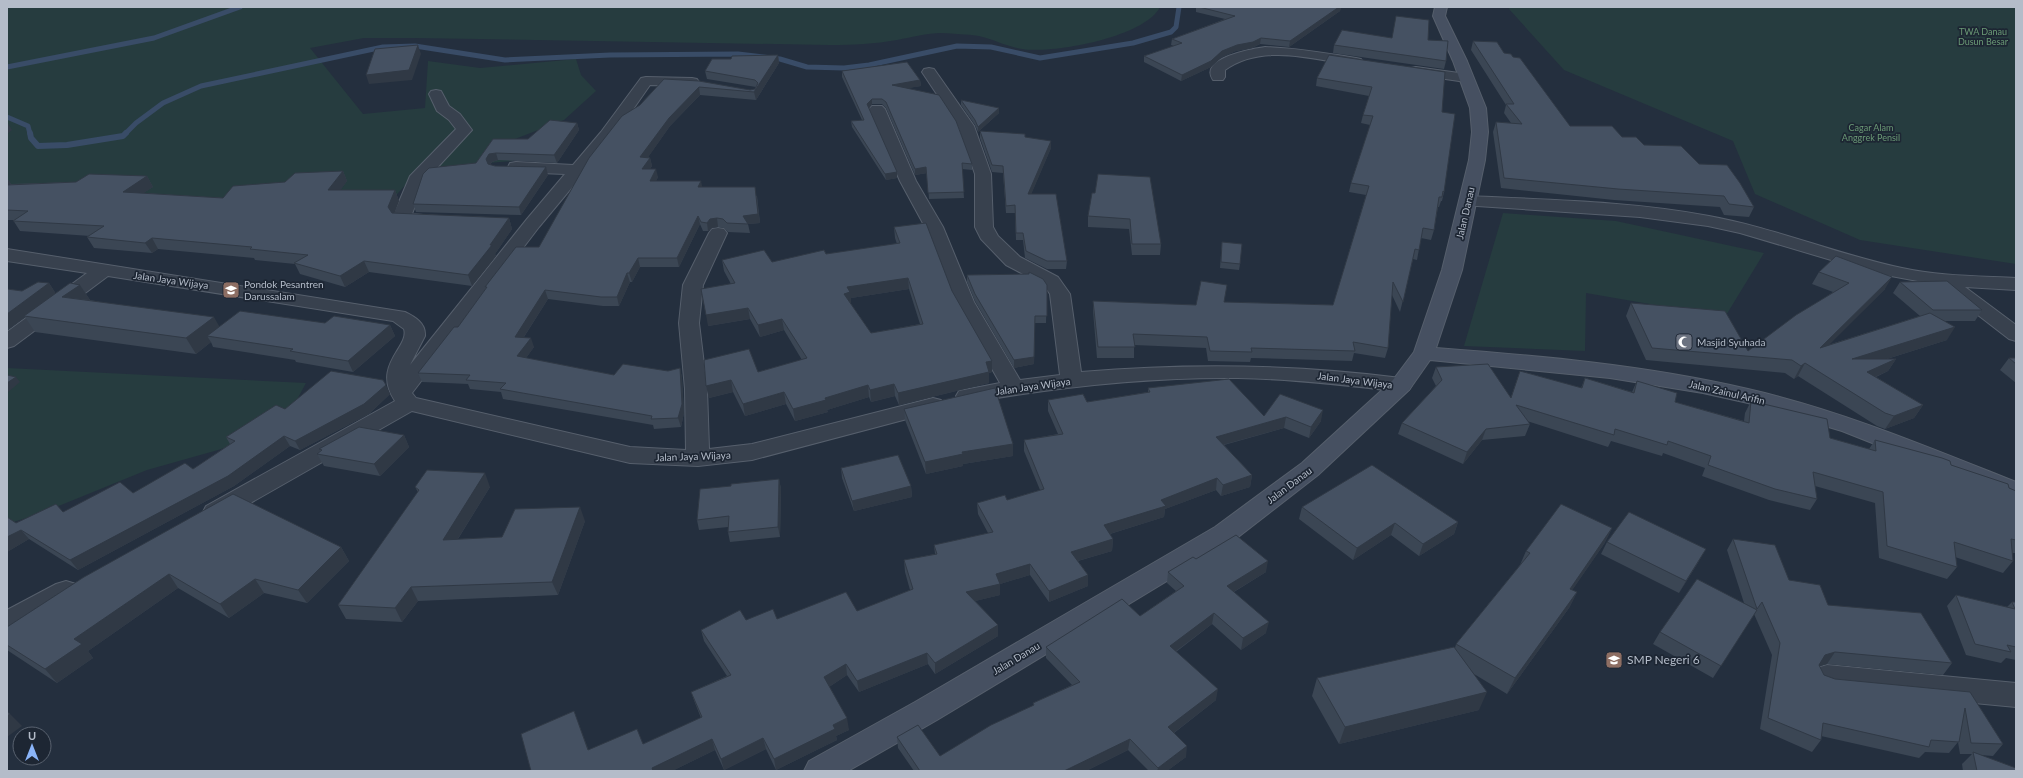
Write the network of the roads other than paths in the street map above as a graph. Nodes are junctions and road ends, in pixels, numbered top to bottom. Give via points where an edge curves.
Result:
1 (1440, 8) edge
2 (1373, 65) edge
3 (1401, 69) edge
4 (929, 72) dead end
5 (1218, 77) dead end
6 (1466, 78) junction
7 (703, 84) edge
8 (436, 94) dead end
9 (877, 109) dead end
10 (498, 167) edge
11 (579, 170) junction
12 (1468, 201) junction
13 (441, 220) edge
14 (510, 222) dead end
15 (533, 223) junction
16 (718, 233) dead end
17 (7, 255) edge
18 (104, 270) junction
19 (1942, 280) junction
20 (2016, 284) edge
21 (2016, 335) edge
22 (7, 342) edge
23 (1424, 353) junction
24 (1071, 380) junction
25 (1401, 385) junction
26 (1013, 387) junction
27 (405, 397) junction
28 (698, 458) junction
29 (2016, 491) edge
30 (197, 521) edge
31 (84, 582) edge
32 (7, 623) edge
33 (1827, 677) edge
34 (2016, 695) edge
35 (820, 771) edge

1 - 6 street, Jalan Danau via 1442,27
2 - 5 street via 1284,52 1254,53 1239,55 1226,61 1218,69
3 - 6 street
4 - 24 street via 966,126 983,174 984,226 990,239 1013,261 1051,281 1060,294
6 - 12 street, Jalan Danau via 1478,108 1480,132
7 - 11 street via 646,81 626,111
8 - 13 street via 442,108 455,117 464,130 416,180 402,216 406,219
9 - 26 street via 908,181 934,227 964,302
10 - 11 street
11 - 15 street
12 - 19 street via 1629,211 1690,219 1741,228 1888,271
12 - 23 street, Jalan Danau via 1452,270
14 - 15 street
15 - 27 street
16 - 28 street via 693,284 689,323 696,389
17 - 18 street, Jalan Jaya Wijaya
18 - 22 street
18 - 27 street, Jalan Jaya Wijaya via 398,316 413,324 415,330 414,338 398,370
19 - 20 street
19 - 21 street
23 - 25 street, Jalan Danau
23 - 29 street, Jalan Zainul Arifin via 1621,371 1738,394 1794,408 1862,431
24 - 25 street, Jalan Jaya Wijaya via 1138,375 1277,373 1346,377
24 - 26 street, Jalan Jaya Wijaya
25 - 35 street, Jalan Danau via 1310,469 1224,534
26 - 28 street, Jalan Jaya Wijaya via 958,398 752,452
27 - 28 street, Jalan Jaya Wijaya via 630,456 662,459
27 - 30 street
31 - 32 street
33 - 34 street

